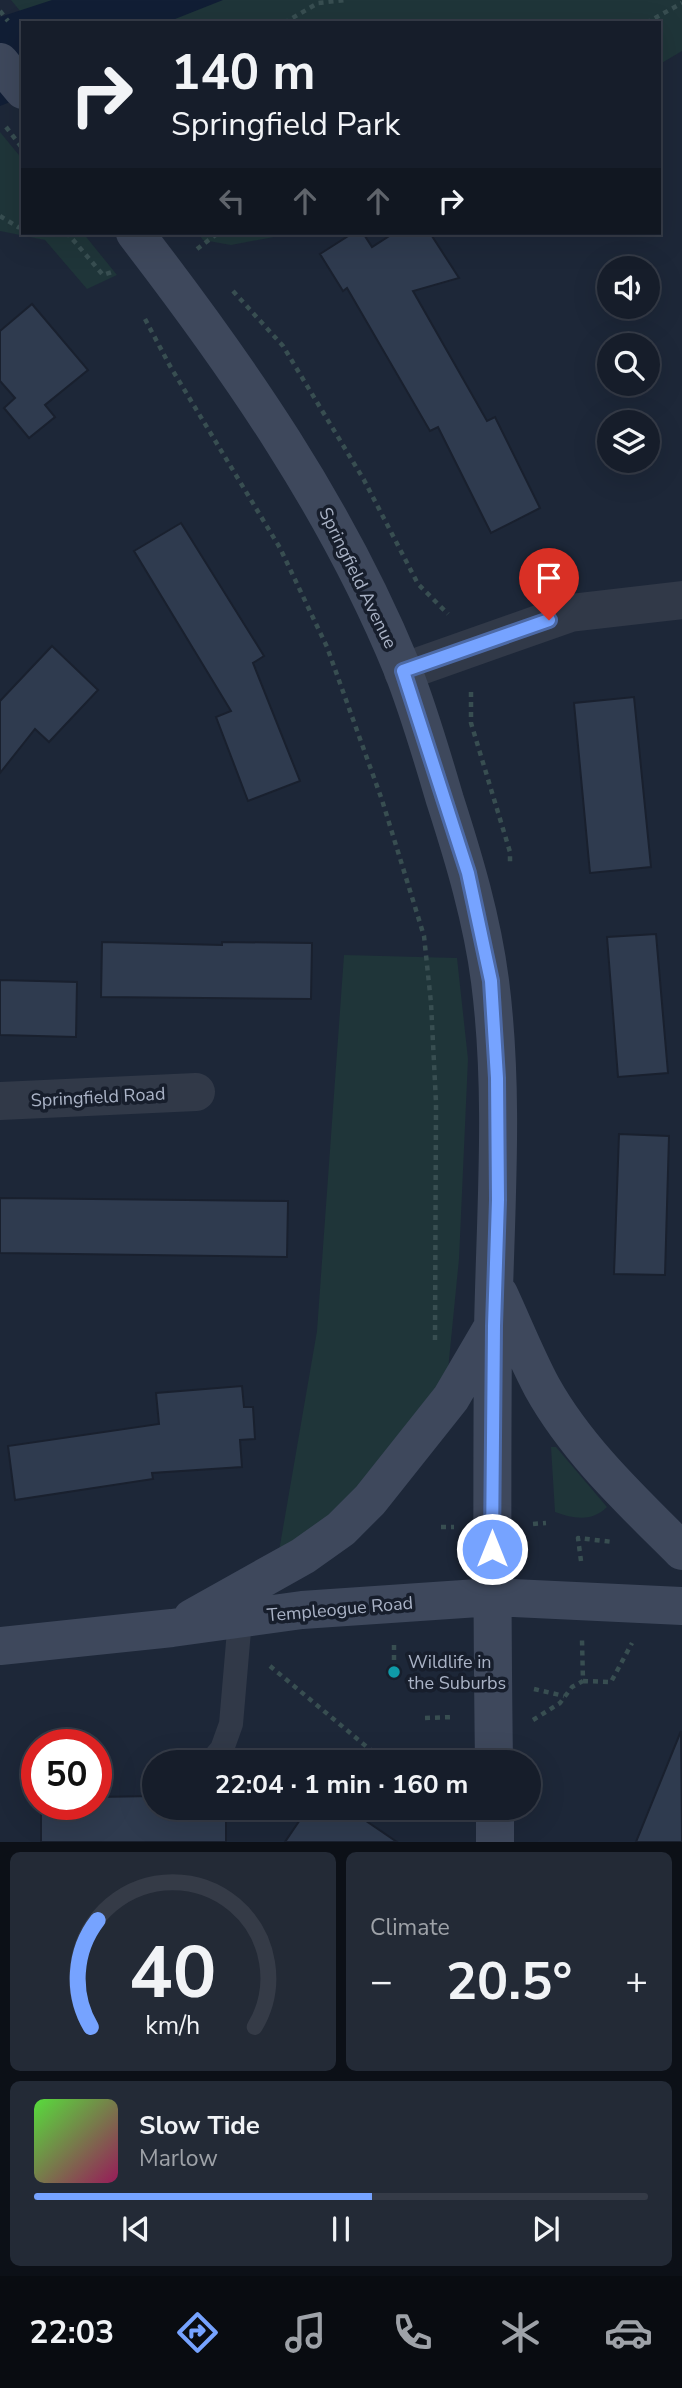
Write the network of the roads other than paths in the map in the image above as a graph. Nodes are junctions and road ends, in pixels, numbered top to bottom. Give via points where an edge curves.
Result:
1 (0, 62) edge
2 (21, 88) edge
3 (123, 247) edge
4 (682, 600) edge
5 (403, 671) junction
6 (196, 1092) dead end
7 (0, 1101) edge
8 (495, 1285) junction
9 (494, 1326) junction
10 (682, 1551) edge
11 (493, 1597) junction
12 (682, 1606) edge
13 (240, 1619) junction
14 (172, 1628) junction
15 (0, 1646) edge
16 (221, 1750) edge
17 (494, 1750) edge
18 (495, 1820) edge
19 (495, 1842) edge

1 - 2 main road
3 - 5 main road, Springfield Avenue via 236,369 284,441 327,514
4 - 5 street via 570,613
5 - 8 main road, Springfield Avenue via 468,873 491,981 497,1078
6 - 7 street, Springfield Road
8 - 9 main road, Springfield Avenue
8 - 10 main road via 543,1387 576,1438
9 - 11 main road, Springfield Avenue
9 - 14 main road via 451,1398 370,1500 341,1529 303,1556
11 - 12 main road, Templeogue Road
11 - 13 main road, Templeogue Road
11 - 17 main road, Springfield Avenue
13 - 14 main road, Templeogue Road
13 - 16 lane via 231,1724
14 - 15 main road, Templeogue Road
18 - 19 main road

